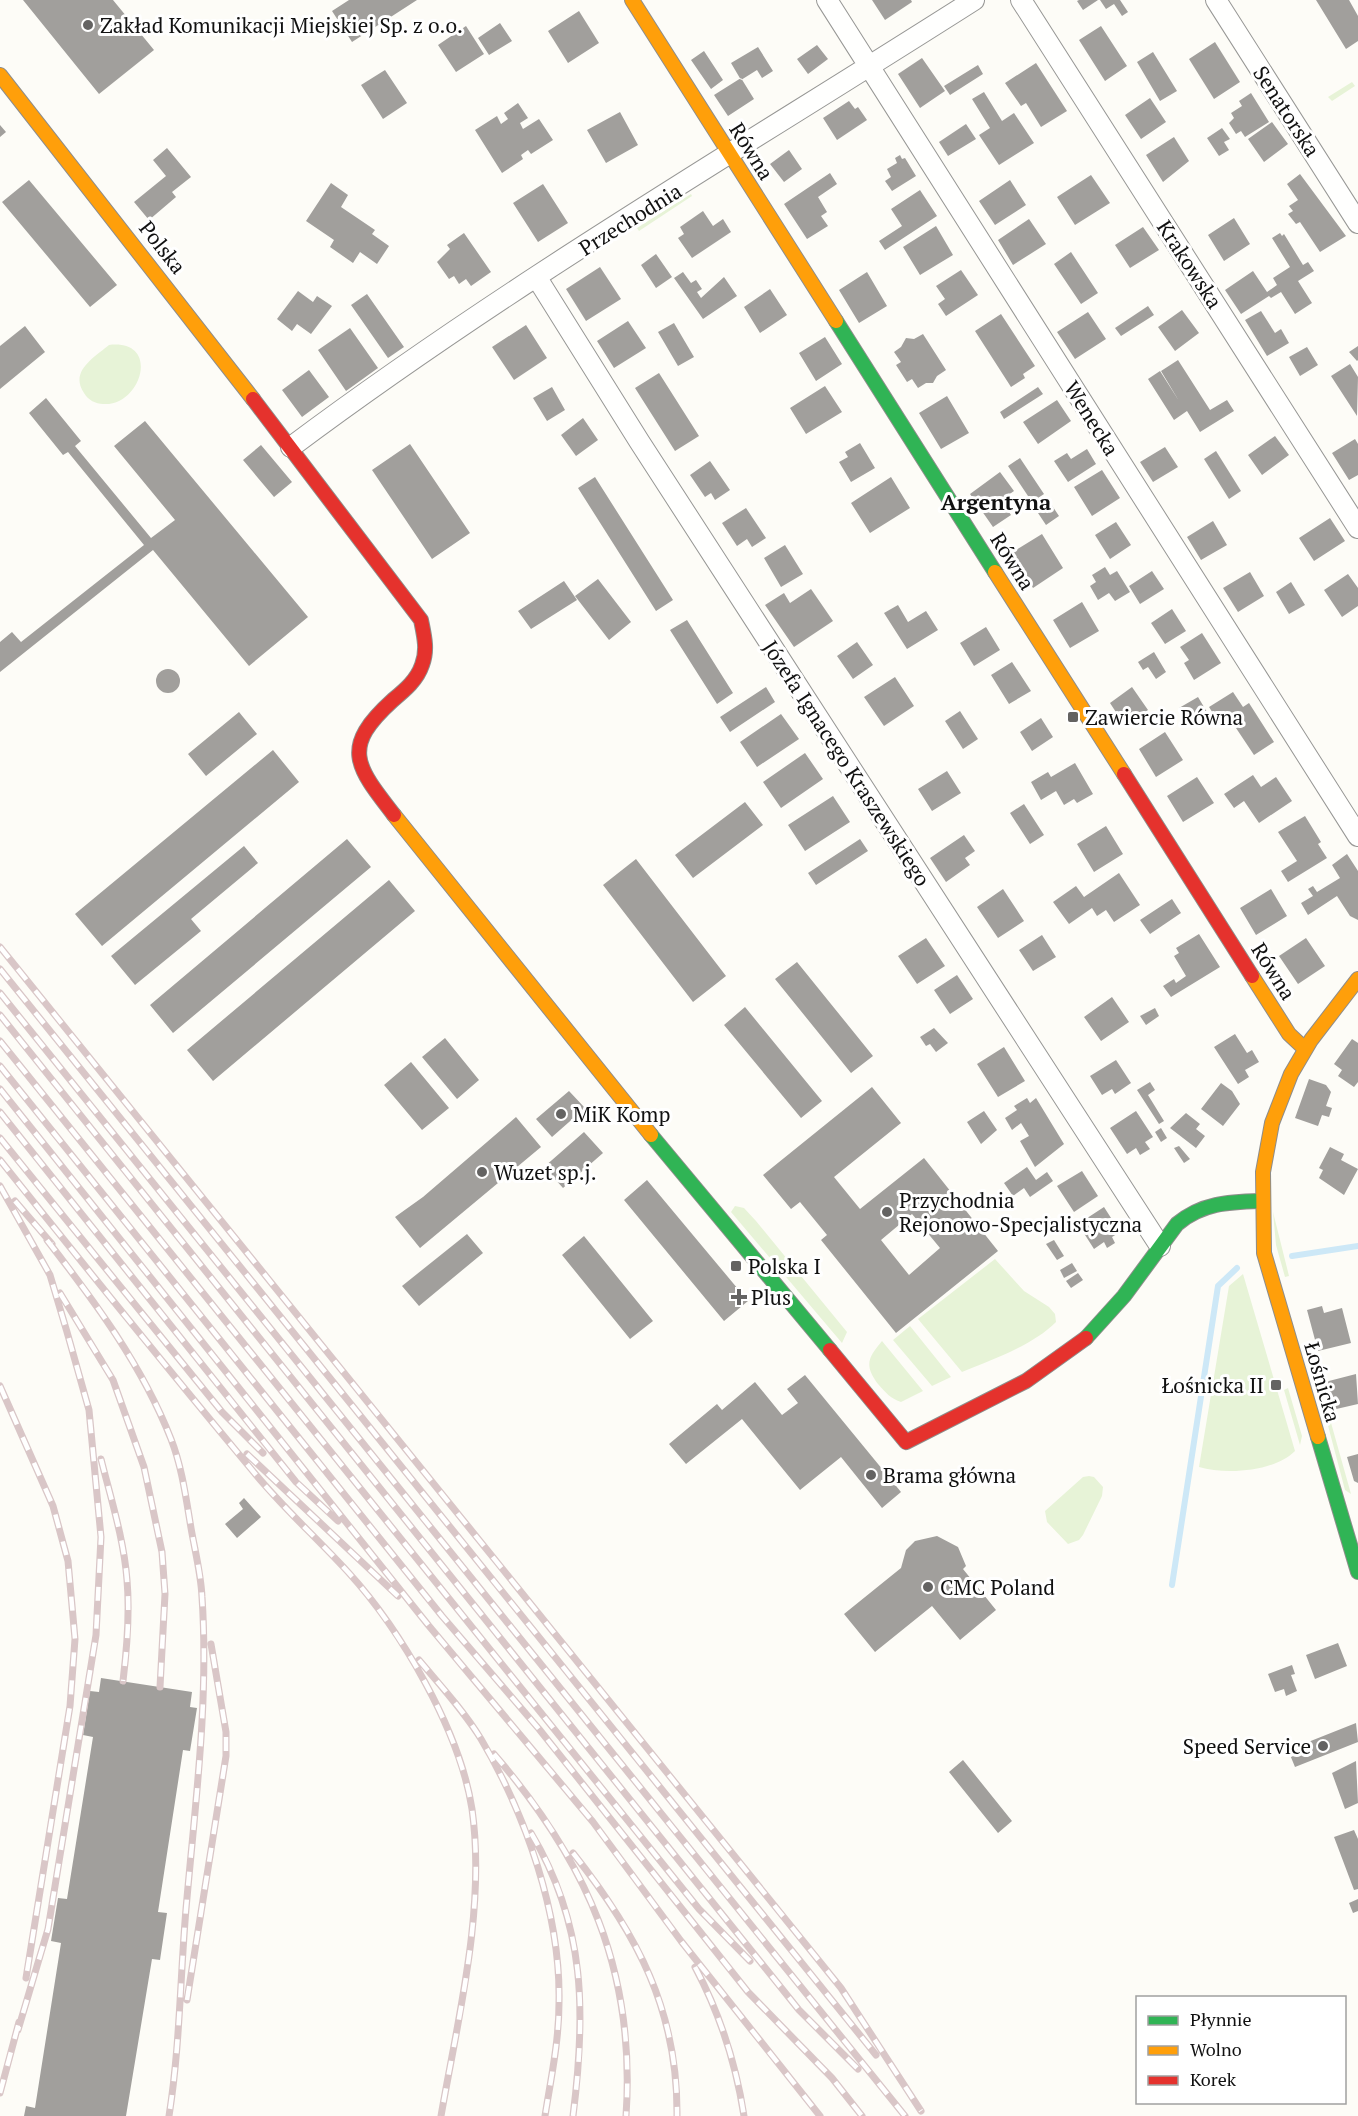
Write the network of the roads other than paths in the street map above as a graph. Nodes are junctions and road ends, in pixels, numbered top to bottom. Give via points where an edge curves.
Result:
1 (632, 0) edge
2 (827, 0) edge
3 (974, 0) edge
4 (1021, 0) edge
5 (1216, 0) edge
6 (869, 67) junction
7 (0, 75) edge
8 (730, 155) junction
9 (1358, 223) edge
10 (537, 278) junction
11 (291, 447) junction
12 (1358, 528) edge
13 (1358, 836) edge
14 (1358, 978) edge
15 (1305, 1049) junction
16 (1260, 1202) junction
17 (1160, 1246) junction
18 (1358, 1507) edge
19 (1341, 1520) junction
20 (1358, 1572) edge

1 - 8 street, Równa
2 - 6 street, Wenecka
3 - 6 street, Przechodnia
4 - 12 street, Krakowska
5 - 9 street, Senatorska
6 - 8 street, Przechodnia
6 - 13 street, Wenecka
7 - 11 street, Polska
8 - 10 street, Przechodnia
8 - 15 street, Równa via 1289,1034
10 - 11 street, Przechodnia
10 - 17 street, Józefa Ignacego Kraszewskiego
11 - 17 street, Polska via 421,620 428,642 426,658 415,680 367,724 359,741 361,763 374,789 656,1142 906,1442 1071,1351 1102,1322
14 - 15 street, Łośnicka
15 - 16 street, Łośnicka via 1272,1117
16 - 17 street via 1208,1203 1191,1211
16 - 19 street, Łośnicka via 1264,1253
18 - 19 street
19 - 20 street, Łośnicka

